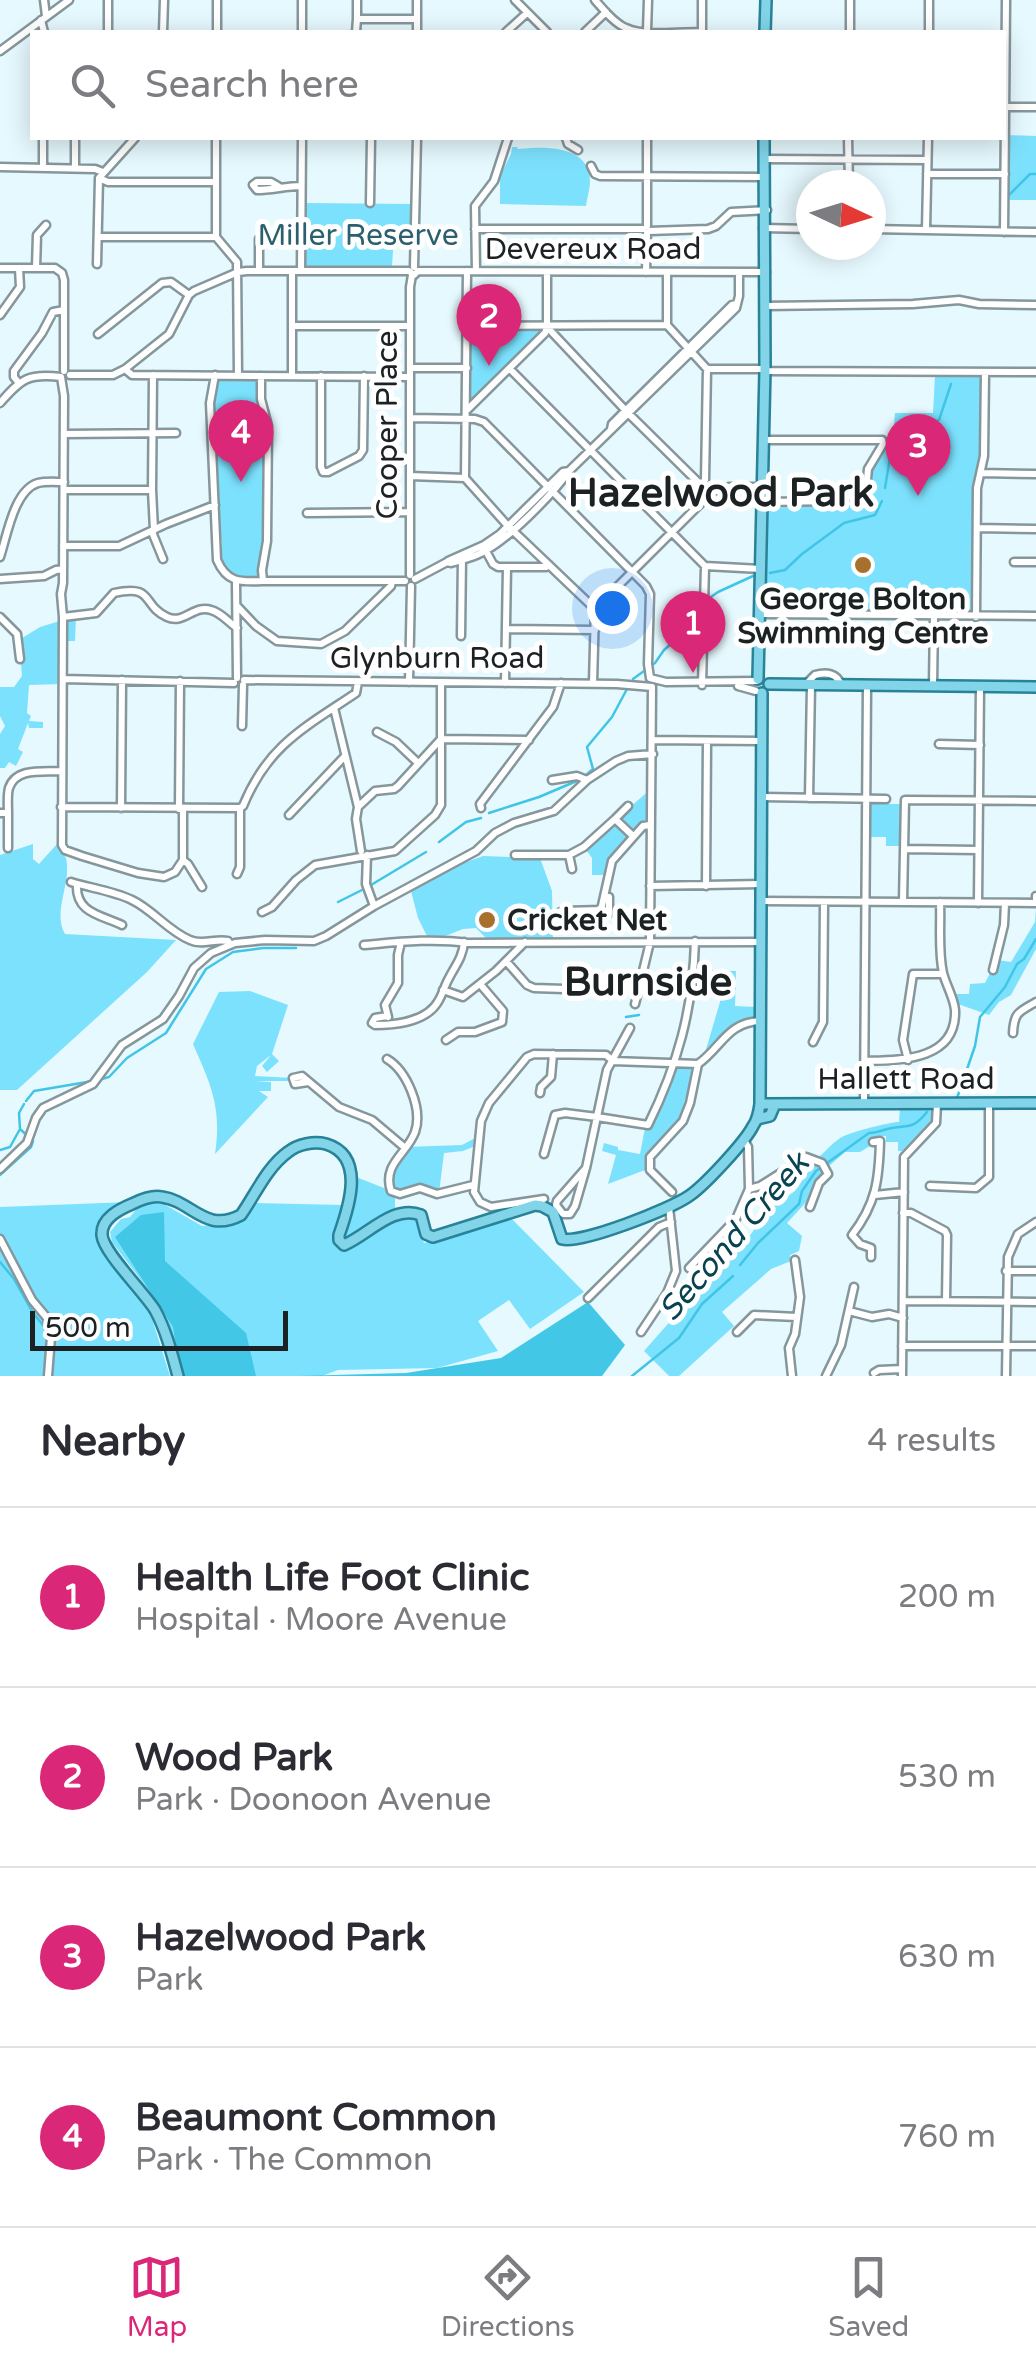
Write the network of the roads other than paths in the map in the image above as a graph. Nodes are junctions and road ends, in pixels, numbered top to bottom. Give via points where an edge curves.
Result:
1 (44, 0) edge
2 (68, 0) edge
3 (108, 0) edge
4 (164, 0) edge
5 (217, 0) edge
6 (302, 0) edge
7 (357, 0) edge
8 (417, 0) edge
9 (516, 0) edge
10 (595, 0) edge
11 (648, 0) edge
12 (702, 0) edge
13 (768, 0) edge
14 (850, 0) edge
15 (929, 0) edge
16 (1006, 0) edge
17 (606, 12) junction
18 (527, 13) junction
19 (43, 18) junction
20 (357, 18) junction
21 (417, 19) junction
22 (44, 30) edge
23 (108, 30) edge
24 (163, 30) edge
25 (217, 30) edge
26 (302, 30) edge
27 (356, 30) edge
28 (417, 30) edge
29 (508, 30) edge
30 (545, 30) edge
31 (587, 30) edge
32 (632, 30) edge
33 (648, 30) edge
34 (702, 30) edge
35 (767, 30) edge
36 (850, 30) edge
37 (929, 30) edge
38 (1005, 30) edge
39 (0, 51) edge
40 (1006, 107) edge
41 (1036, 107) edge
42 (43, 140) edge
43 (75, 140) edge
44 (133, 140) edge
45 (216, 140) edge
46 (302, 140) edge
47 (371, 140) edge
48 (417, 140) edge
49 (507, 140) edge
50 (567, 140) edge
51 (647, 140) edge
52 (766, 140) edge
53 (848, 140) edge
54 (928, 140) edge
55 (1004, 140) edge
56 (578, 150) dead end
57 (766, 159) junction
58 (848, 160) junction
59 (927, 160) junction
60 (591, 166) dead end
61 (0, 167) edge
62 (43, 168) junction
63 (75, 168) junction
64 (848, 170) edge
65 (927, 174) junction
66 (1005, 174) junction
67 (101, 175) junction
68 (646, 176) junction
69 (766, 177) junction
70 (216, 182) junction
71 (278, 186) dead end
72 (302, 186) junction
73 (370, 202) dead end
74 (765, 210) junction
75 (46, 225) dead end
76 (765, 228) junction
77 (476, 229) junction
78 (796, 229) edge
79 (646, 230) junction
80 (886, 230) edge
81 (926, 230) junction
82 (1004, 232) junction
83 (1036, 232) edge
84 (98, 236) junction
85 (216, 237) junction
86 (259, 239) dead end
87 (97, 264) dead end
88 (0, 268) edge
89 (20, 268) junction
90 (36, 268) junction
91 (259, 271) junction
92 (296, 271) junction
93 (414, 271) junction
94 (472, 271) junction
95 (238, 272) junction
96 (547, 272) junction
97 (646, 272) junction
98 (668, 272) junction
99 (738, 272) junction
100 (766, 272) junction
101 (189, 295) junction
102 (1036, 305) edge
103 (765, 306) junction
104 (64, 310) junction
105 (0, 316) edge
106 (667, 325) junction
107 (292, 326) junction
108 (410, 326) junction
109 (466, 326) junction
110 (547, 327) junction
111 (98, 334) dead end
112 (690, 350) junction
113 (466, 368) junction
114 (126, 369) junction
115 (510, 369) junction
116 (706, 369) junction
117 (765, 370) junction
118 (410, 372) junction
119 (985, 372) junction
120 (1036, 372) edge
121 (153, 375) junction
122 (65, 376) junction
123 (215, 376) junction
124 (238, 376) junction
125 (261, 376) junction
126 (292, 376) junction
127 (321, 376) junction
128 (364, 376) junction
129 (18, 382) junction
130 (0, 403) edge
131 (467, 409) junction
132 (627, 412) junction
133 (410, 418) junction
134 (467, 419) junction
135 (153, 433) junction
136 (176, 433) dead end
137 (64, 434) junction
138 (764, 440) junction
139 (590, 451) junction
140 (981, 473) junction
141 (1036, 474) edge
142 (410, 476) junction
143 (465, 478) junction
144 (701, 485) junction
145 (64, 486) junction
146 (763, 488) junction
147 (551, 489) junction
148 (152, 490) junction
149 (710, 494) junction
150 (763, 502) junction
151 (215, 504) junction
152 (410, 512) junction
153 (307, 513) dead end
154 (511, 528) junction
155 (977, 528) junction
156 (1036, 529) edge
157 (153, 531) junction
158 (671, 534) junction
159 (64, 546) junction
160 (485, 548) junction
161 (0, 557) edge
162 (462, 557) junction
163 (163, 559) dead end
164 (1014, 562) dead end
165 (1036, 562) edge
166 (550, 565) junction
167 (705, 566) junction
168 (507, 567) junction
169 (63, 569) junction
170 (762, 569) junction
171 (632, 571) junction
172 (51, 575) junction
173 (0, 580) edge
174 (410, 580) junction
175 (236, 582) junction
176 (263, 582) junction
177 (392, 582) junction
178 (63, 583) junction
179 (238, 607) junction
180 (596, 609) junction
181 (763, 614) junction
182 (63, 616) junction
183 (934, 616) junction
184 (1036, 616) edge
185 (0, 617) edge
186 (976, 617) junction
187 (237, 628) junction
188 (506, 629) junction
189 (595, 630) junction
190 (462, 636) dead end
191 (20, 659) dead end
192 (63, 663) junction
193 (63, 679) junction
194 (73, 679) junction
195 (651, 679) junction
196 (122, 680) junction
197 (180, 681) junction
198 (240, 682) junction
199 (358, 682) junction
200 (409, 682) junction
201 (441, 683) junction
202 (505, 683) junction
203 (561, 684) junction
204 (594, 684) junction
205 (702, 684) junction
206 (761, 684) junction
207 (809, 685) junction
208 (867, 686) junction
209 (934, 686) junction
210 (980, 687) junction
211 (1036, 687) edge
212 (334, 708) junction
213 (242, 726) dead end
214 (378, 732) dead end
215 (441, 739) junction
216 (530, 740) junction
217 (652, 740) junction
218 (707, 741) junction
219 (762, 741) junction
220 (939, 744) dead end
221 (980, 745) junction
222 (653, 754) junction
223 (344, 756) junction
224 (418, 762) junction
225 (61, 771) junction
226 (584, 778) junction
227 (552, 780) dead end
228 (762, 797) junction
229 (809, 798) junction
230 (865, 800) junction
231 (886, 800) dead end
232 (979, 801) junction
233 (1036, 801) edge
234 (628, 806) dead end
235 (61, 807) junction
236 (358, 807) junction
237 (120, 808) junction
238 (240, 808) junction
239 (481, 808) dead end
240 (181, 809) junction
241 (4, 813) edge
242 (289, 815) dead end
243 (614, 819) junction
244 (650, 824) junction
245 (634, 836) junction
246 (8, 848) dead end
247 (905, 849) junction
248 (978, 850) junction
249 (364, 853) junction
250 (569, 854) junction
251 (515, 855) dead end
252 (182, 860) junction
253 (572, 869) dead end
254 (236, 874) dead end
255 (609, 875) junction
256 (761, 884) junction
257 (650, 886) junction
258 (706, 886) junction
259 (202, 887) dead end
260 (761, 900) junction
261 (1036, 900) edge
262 (904, 902) junction
263 (940, 902) junction
264 (824, 903) junction
265 (864, 903) junction
266 (978, 903) junction
267 (1005, 903) junction
268 (374, 906) junction
269 (262, 912) dead end
270 (559, 913) dead end
271 (608, 914) dead end
272 (122, 925) dead end
273 (401, 942) junction
274 (464, 942) junction
275 (525, 942) junction
276 (650, 942) junction
277 (695, 942) junction
278 (761, 942) junction
279 (230, 944) junction
280 (364, 946) dead end
281 (506, 962) junction
282 (992, 970) dead end
283 (943, 974) junction
284 (480, 984) junction
285 (443, 990) junction
286 (595, 990) dead end
287 (1036, 1002) edge
288 (635, 1004) dead end
289 (387, 1016) junction
290 (761, 1020) junction
291 (396, 1024) junction
292 (630, 1028) dead end
293 (1013, 1033) dead end
294 (446, 1040) dead end
295 (813, 1042) dead end
296 (553, 1054) junction
297 (387, 1059) dead end
298 (908, 1060) junction
299 (865, 1061) junction
300 (613, 1062) junction
301 (676, 1062) junction
302 (698, 1064) junction
303 (308, 1082) dead end
304 (540, 1093) dead end
305 (760, 1104) junction
306 (775, 1104) junction
307 (864, 1104) junction
308 (936, 1104) junction
309 (989, 1104) junction
310 (1036, 1104) edge
311 (597, 1117) junction
312 (757, 1119) junction
313 (744, 1140) junction
314 (873, 1142) dead end
315 (404, 1147) junction
316 (544, 1154) dead end
317 (586, 1168) junction
318 (0, 1169) edge
319 (473, 1185) junction
320 (930, 1186) dead end
321 (749, 1188) junction
322 (672, 1192) dead end
323 (904, 1192) junction
324 (875, 1195) junction
325 (544, 1198) dead end
326 (669, 1206) junction
327 (810, 1207) dead end
328 (903, 1213) junction
329 (672, 1222) junction
330 (1036, 1222) edge
331 (0, 1238) edge
332 (872, 1257) dead end
333 (794, 1260) dead end
334 (689, 1268) dead end
335 (1036, 1271) edge
336 (1006, 1272) junction
337 (854, 1287) dead end
338 (588, 1298) dead end
339 (903, 1300) junction
340 (946, 1301) junction
341 (1006, 1302) junction
342 (1036, 1302) edge
343 (849, 1312) junction
344 (797, 1317) junction
345 (903, 1318) junction
346 (641, 1332) dead end
347 (737, 1332) dead end
348 (902, 1346) junction
349 (1006, 1346) junction
350 (1036, 1346) edge
351 (874, 1373) dead end
352 (902, 1373) edge
353 (48, 1376) edge
354 (178, 1376) edge
355 (792, 1376) edge
356 (826, 1376) edge
357 (1006, 1376) edge

1 - 19 street
2 - 19 street
3 - 23 street
4 - 24 street
5 - 25 street
6 - 26 street
7 - 20 street
8 - 21 street
9 - 18 street
10 - 17 street
11 - 33 street
12 - 34 street
13 - 35 main road
14 - 36 street
15 - 37 street
16 - 38 street
17 - 31 street
17 - 32 street
18 - 29 street
18 - 30 street
19 - 22 street
19 - 39 street
20 - 21 street
20 - 27 street
21 - 28 street
40 - 41 street
42 - 62 street
43 - 63 street
44 - 67 street
45 - 70 street
46 - 72 street
47 - 73 street
48 - 93 street, Cooper Place
49 - 77 street via 494,181 476,206
50 - 56 street
51 - 68 street
52 - 57 main road
53 - 58 street
54 - 59 street
55 - 66 street
57 - 58 street
57 - 69 main road
58 - 59 street
58 - 64 street
59 - 65 street
60 - 68 street via 600,176
61 - 62 street
62 - 63 street
63 - 67 street
65 - 66 street
65 - 81 street
66 - 82 street
67 - 70 street via 108,182
67 - 84 street
68 - 69 street
68 - 79 street
69 - 74 main road
70 - 85 street
71 - 72 street
72 - 92 street
74 - 76 main road
74 - 79 street via 728,212 708,229
75 - 90 street via 38,235
76 - 78 street
76 - 100 main road
77 - 79 street
77 - 94 street
79 - 97 street
80 - 81 street
81 - 82 street
82 - 83 street
84 - 85 street
84 - 87 street
85 - 95 street
86 - 91 street
88 - 89 street
89 - 90 street
89 - 105 street via 20,287
90 - 104 street via 61,271
91 - 92 street, Devereux Road
91 - 95 street, Devereux Road
92 - 93 street, Devereux Road
92 - 107 street
93 - 94 street, Devereux Road
93 - 108 street, Cooper Place
94 - 96 street, Devereux Road
94 - 109 street
95 - 101 street, Devereux Road
95 - 124 street
96 - 97 street, Devereux Road
96 - 110 street
97 - 98 street, Devereux Road
98 - 99 street, Devereux Road
98 - 106 street
99 - 100 street, Devereux Road
99 - 112 street via 736,304
100 - 103 main road
101 - 111 street via 164,282
101 - 114 street via 169,334
102 - 103 street via 959,300
103 - 117 main road
104 - 122 street
104 - 129 street via 54,312 14,371
106 - 110 street
106 - 112 street
107 - 108 street
107 - 126 street
108 - 118 street, Cooper Place
109 - 110 street
109 - 113 street
110 - 115 street
110 - 132 street
112 - 116 street
112 - 132 street
113 - 118 street
113 - 131 street
114 - 121 street
114 - 122 street
115 - 131 street
115 - 139 street
116 - 117 street
116 - 144 street
117 - 119 street
117 - 138 main road
118 - 128 street
118 - 133 street, Cooper Place
119 - 120 street
119 - 140 street
121 - 123 street
121 - 135 street
122 - 129 street
122 - 137 street
123 - 124 street
123 - 151 street
124 - 125 street
125 - 126 street
125 - 176 street via 268,426
126 - 127 street
127 - 128 street
127 - 128 street via 323,472 363,450
129 - 130 street
131 - 134 street
132 - 139 street
132 - 144 street
133 - 134 street
133 - 142 street, Cooper Place
134 - 143 street
134 - 147 street via 484,422
135 - 136 street
135 - 137 street
135 - 148 street
137 - 145 street
138 - 146 main road
138 - 150 street via 883,444 851,496
139 - 147 street
139 - 158 street
140 - 141 street
140 - 155 street
142 - 143 street
142 - 152 street, Cooper Place
143 - 154 street
144 - 149 street
145 - 148 street
145 - 159 street
145 - 161 street via 42,482 25,492
146 - 149 street
146 - 150 main road
147 - 154 street
147 - 171 street
148 - 157 street
149 - 158 street
150 - 170 main road
151 - 157 street
151 - 175 street via 216,560
152 - 153 street
152 - 174 street, Cooper Place
154 - 160 street
154 - 166 street
155 - 156 street
155 - 186 street
157 - 159 street via 118,546
157 - 163 street
158 - 167 street
158 - 171 street
159 - 169 street
160 - 162 street
160 - 168 street via 493,564
162 - 174 street
162 - 190 street
164 - 165 street
166 - 168 street
166 - 180 street
167 - 170 street
167 - 205 street
168 - 188 street
169 - 172 street
169 - 178 street
170 - 181 main road
171 - 180 street
171 - 195 street via 650,594
172 - 173 street
172 - 178 street
174 - 177 street
174 - 200 street, Cooper Place
175 - 176 street
175 - 179 street
176 - 177 street
177 - 179 street via 346,631 320,644 276,641
178 - 182 street
179 - 187 street
180 - 189 street
181 - 183 street
181 - 206 main road
182 - 187 street via 96,613 114,593 137,591 172,620 209,608
182 - 192 street
183 - 186 street
183 - 209 street
184 - 186 street
185 - 191 street via 17,634
187 - 198 street
188 - 189 street
188 - 202 street
189 - 204 street
192 - 193 street
192 - 194 street
193 - 194 street, Glynburn Road
193 - 225 street
194 - 196 street, Glynburn Road
195 - 204 street, Glynburn Road
195 - 205 street, Glynburn Road
195 - 217 street
196 - 197 street, Glynburn Road
196 - 237 street
197 - 198 street, Glynburn Road
197 - 240 street
198 - 199 street, Glynburn Road
198 - 213 street
199 - 200 street, Glynburn Road
199 - 212 street via 356,694
200 - 201 street, Glynburn Road
201 - 202 street, Glynburn Road
201 - 215 street
202 - 203 street, Glynburn Road
203 - 204 street, Glynburn Road
203 - 216 street
205 - 206 street, Glynburn Road
206 - 207 main road, Glynburn Road
206 - 219 main road
207 - 208 main road, Glynburn Road
207 - 229 street
208 - 209 main road, Glynburn Road
208 - 230 street
209 - 210 main road, Glynburn Road
210 - 211 main road, Glynburn Road
210 - 221 street
212 - 223 street
212 - 238 street via 285,742
214 - 224 street
215 - 216 street
215 - 224 street
215 - 249 street via 436,816 395,851
216 - 239 street
217 - 218 street
217 - 222 street
218 - 219 street
218 - 258 street
219 - 228 main road
220 - 221 street
221 - 232 street
222 - 226 street via 628,756
222 - 244 street
223 - 236 street
223 - 242 street
224 - 236 street via 398,786 375,791
225 - 235 street
225 - 241 street via 16,778
226 - 227 street
226 - 268 street via 554,811 495,833 476,851
228 - 229 street
228 - 256 main road
229 - 230 street
230 - 231 street
230 - 265 street
232 - 233 street
232 - 247 street via 906,800
232 - 248 street
234 - 243 street
235 - 237 street
235 - 252 street via 65,850 151,875 175,872
236 - 249 street
237 - 240 street
238 - 240 street
238 - 254 street
240 - 252 street
241 - 246 street
243 - 245 street
243 - 250 street
244 - 245 street
244 - 257 street
245 - 255 street via 612,861
247 - 248 street
247 - 262 street
248 - 266 street
249 - 268 street
249 - 269 street via 315,865
250 - 251 street
250 - 253 street
252 - 259 street
255 - 270 street via 601,910
255 - 271 street
256 - 258 street
256 - 260 main road
257 - 258 street
257 - 276 street
260 - 264 street
260 - 278 main road
261 - 267 street
262 - 263 street
262 - 265 street
263 - 266 street
263 - 283 street
264 - 265 street
264 - 295 street via 823,1022
265 - 299 street
266 - 267 street
267 - 282 street
268 - 279 street via 314,940
272 - 279 street via 88,910 74,883 131,900 190,941
273 - 274 street
273 - 280 street
273 - 289 street via 399,980 386,1002
274 - 275 street
274 - 285 street
275 - 276 street
275 - 281 street
276 - 277 street
276 - 288 street
277 - 278 street
277 - 301 street
278 - 290 main road
279 - 318 street via 198,963 168,1013 122,1045 94,1084 43,1108 30,1138
281 - 284 street
281 - 286 street via 534,988
283 - 298 street via 955,1010 947,1038
283 - 298 street via 913,974 903,1040
284 - 285 street via 463,997
284 - 294 street via 503,1011 502,1022
285 - 291 street via 422,1016
287 - 293 street via 1016,1014
289 - 291 street
289 - 291 street via 373,1024
290 - 302 street via 740,1025
290 - 305 main road
292 - 300 street
296 - 300 street via 606,1055
296 - 304 street
296 - 319 street via 528,1057 489,1103
297 - 315 street via 416,1110 415,1132
298 - 299 street
299 - 307 street
300 - 301 street
300 - 311 street
301 - 302 street
301 - 311 street via 648,1125
302 - 322 street via 683,1121 650,1157 650,1170
303 - 315 street
305 - 306 main road, Hallett Road
305 - 312 main road
306 - 307 main road, Hallett Road
306 - 312 main road, Hallett Road via 770,1116
307 - 308 main road, Hallett Road
308 - 309 main road, Hallett Road
308 - 323 street via 936,1123 904,1156
309 - 310 main road, Hallett Road
309 - 320 street via 989,1177 976,1188
311 - 316 street via 558,1113
311 - 317 street
312 - 313 main road
313 - 321 street
313 - 326 main road via 696,1190
314 - 324 street via 880,1141
315 - 319 street via 390,1174 392,1192 418,1188 438,1194
317 - 317 street via 557,1201 562,1214 573,1210
319 - 325 street via 487,1206
321 - 327 street via 806,1156 828,1174
321 - 334 street via 736,1218
323 - 324 street
323 - 328 street
324 - 332 street via 852,1235 871,1248
326 - 329 street
326 - 354 main road via 569,1241 562,1239 553,1212 542,1206 433,1236 426,1234 421,1215 406,1212 344,1244 350,1169 342,1155 320,1143 285,1154 234,1219 208,1220 170,1198 149,1197 107,1220 102,1237 154,1310
328 - 339 street
328 - 340 street via 946,1231
329 - 338 street via 659,1227
329 - 346 street via 676,1270
330 - 336 street via 1018,1234
331 - 353 street via 47,1318
333 - 344 street
335 - 336 street
336 - 341 street
337 - 343 street
339 - 340 street
339 - 345 street
340 - 341 street
341 - 342 street
341 - 349 street
343 - 345 street
343 - 356 street
344 - 347 street via 754,1315
344 - 355 street via 789,1348
345 - 348 street
348 - 349 street
348 - 352 street
349 - 350 street
349 - 357 street
351 - 352 street

